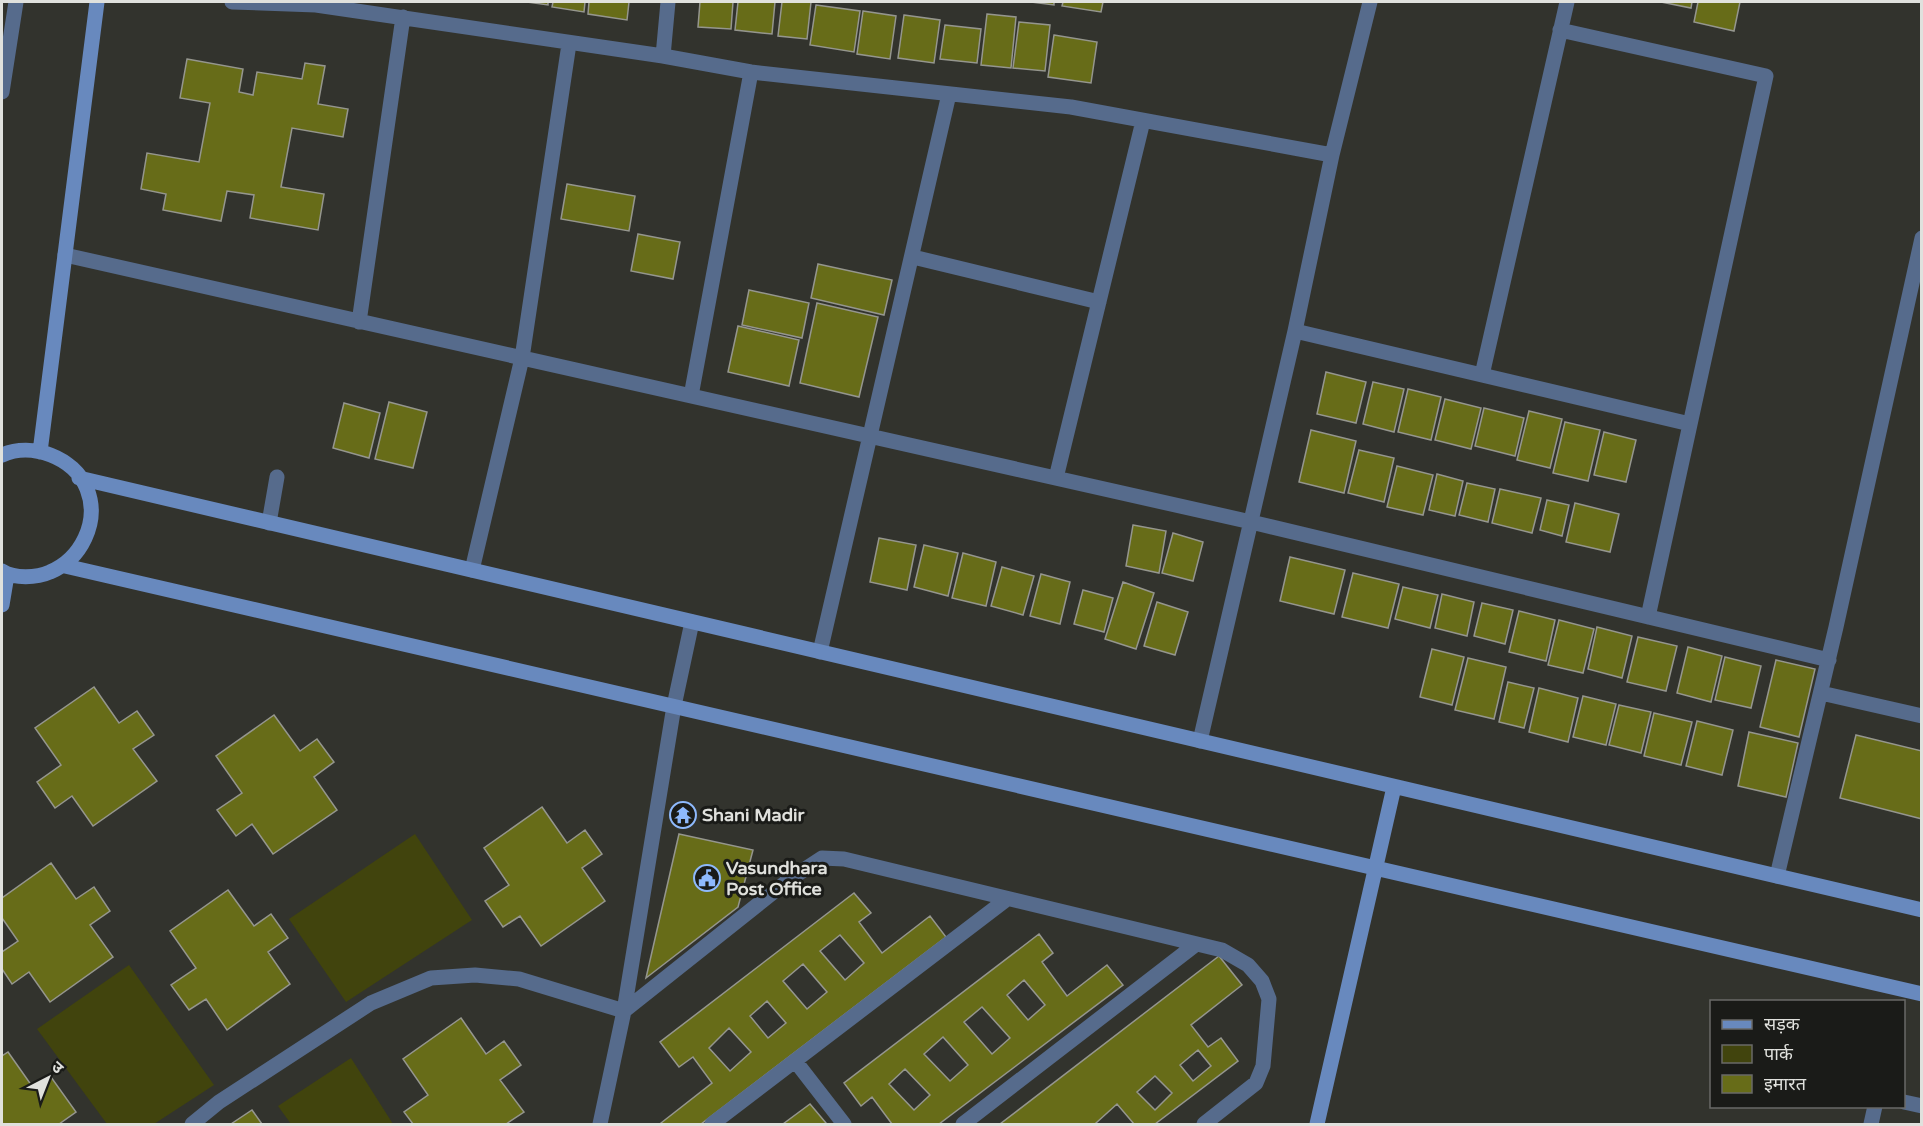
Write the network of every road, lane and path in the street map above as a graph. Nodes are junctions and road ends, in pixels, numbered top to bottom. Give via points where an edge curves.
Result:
1 (16, 2) edge
2 (97, 2) edge
3 (232, 2) edge
4 (668, 2) edge
5 (1370, 2) edge
6 (1567, 2) edge
7 (403, 17) junction
8 (1560, 30) junction
9 (569, 44) junction
10 (663, 56) junction
11 (751, 72) junction
12 (2, 92) edge
13 (949, 94) junction
14 (1143, 122) junction
15 (1332, 155) junction
16 (1922, 238) edge
17 (65, 255) junction
18 (913, 257) junction
19 (1099, 302) junction
20 (358, 322) junction
21 (1295, 331) junction
22 (522, 358) junction
23 (1482, 375) junction
24 (691, 396) junction
25 (1690, 424) junction
26 (871, 437) junction
27 (40, 452) junction
28 (2, 455) edge
29 (277, 477) dead end
30 (79, 478) junction
31 (1056, 478) junction
32 (1251, 522) junction
33 (269, 523) junction
34 (65, 566) junction
35 (472, 570) junction
36 (4, 573) edge
37 (2, 605) edge
38 (1648, 617) junction
39 (692, 622) junction
40 (820, 652) junction
41 (1828, 660) junction
42 (1821, 693) junction
43 (675, 706) junction
44 (1922, 716) edge
45 (1200, 741) junction
46 (1394, 787) junction
47 (1376, 868) junction
48 (1778, 876) junction
49 (1007, 899) junction
50 (1922, 910) edge
51 (1195, 945) junction
52 (1922, 994) edge
53 (1901, 995) edge
54 (624, 1011) junction
55 (796, 1062) junction
56 (1905, 1101) edge
57 (1922, 1106) edge
58 (1875, 1108) edge
59 (192, 1125) edge
60 (600, 1125) edge
61 (712, 1125) edge
62 (844, 1125) edge
63 (963, 1125) edge
64 (1203, 1125) edge
65 (1317, 1125) edge
66 (1871, 1125) edge

1 - 12 street
2 - 17 street
3 - 7 street via 316,5
4 - 10 street
5 - 15 street
6 - 8 street
7 - 9 street
7 - 20 street
8 - 23 street
8 - 25 street via 1766,76
9 - 10 street
9 - 22 street
10 - 11 street
11 - 13 street
11 - 24 street
13 - 14 street via 1071,107
13 - 18 street
14 - 15 street
14 - 19 street
15 - 21 street
16 - 41 street
17 - 20 street
17 - 27 street
18 - 19 street
18 - 26 street
19 - 31 street
20 - 22 street
21 - 23 street
21 - 32 street
22 - 24 street
22 - 35 street
23 - 25 street
24 - 26 street
25 - 38 street
26 - 31 street
26 - 40 street
27 - 28 street via 24,450
27 - 30 street via 72,468
29 - 33 street
30 - 33 street
30 - 34 street via 87,488 91,517 85,542
31 - 32 street
32 - 38 street
32 - 45 street
33 - 35 street
34 - 36 street via 40,577
34 - 43 street
35 - 39 street
36 - 37 street
38 - 41 street
39 - 40 street
39 - 43 street
40 - 45 street
41 - 42 street
42 - 44 street
42 - 48 street
43 - 47 street
43 - 54 street
45 - 46 street
46 - 47 street
46 - 48 street
47 - 53 street
47 - 65 street
48 - 50 street
49 - 51 street
49 - 54 street via 844,858 822,858
49 - 55 street
51 - 63 street
51 - 64 street via 1222,950 1248,966 1262,981 1269,999 1260,1076
52 - 53 street
54 - 59 street via 519,979 475,975 431,978 371,1003 219,1102
54 - 60 street
55 - 61 street
55 - 62 street
56 - 57 street
58 - 66 street

